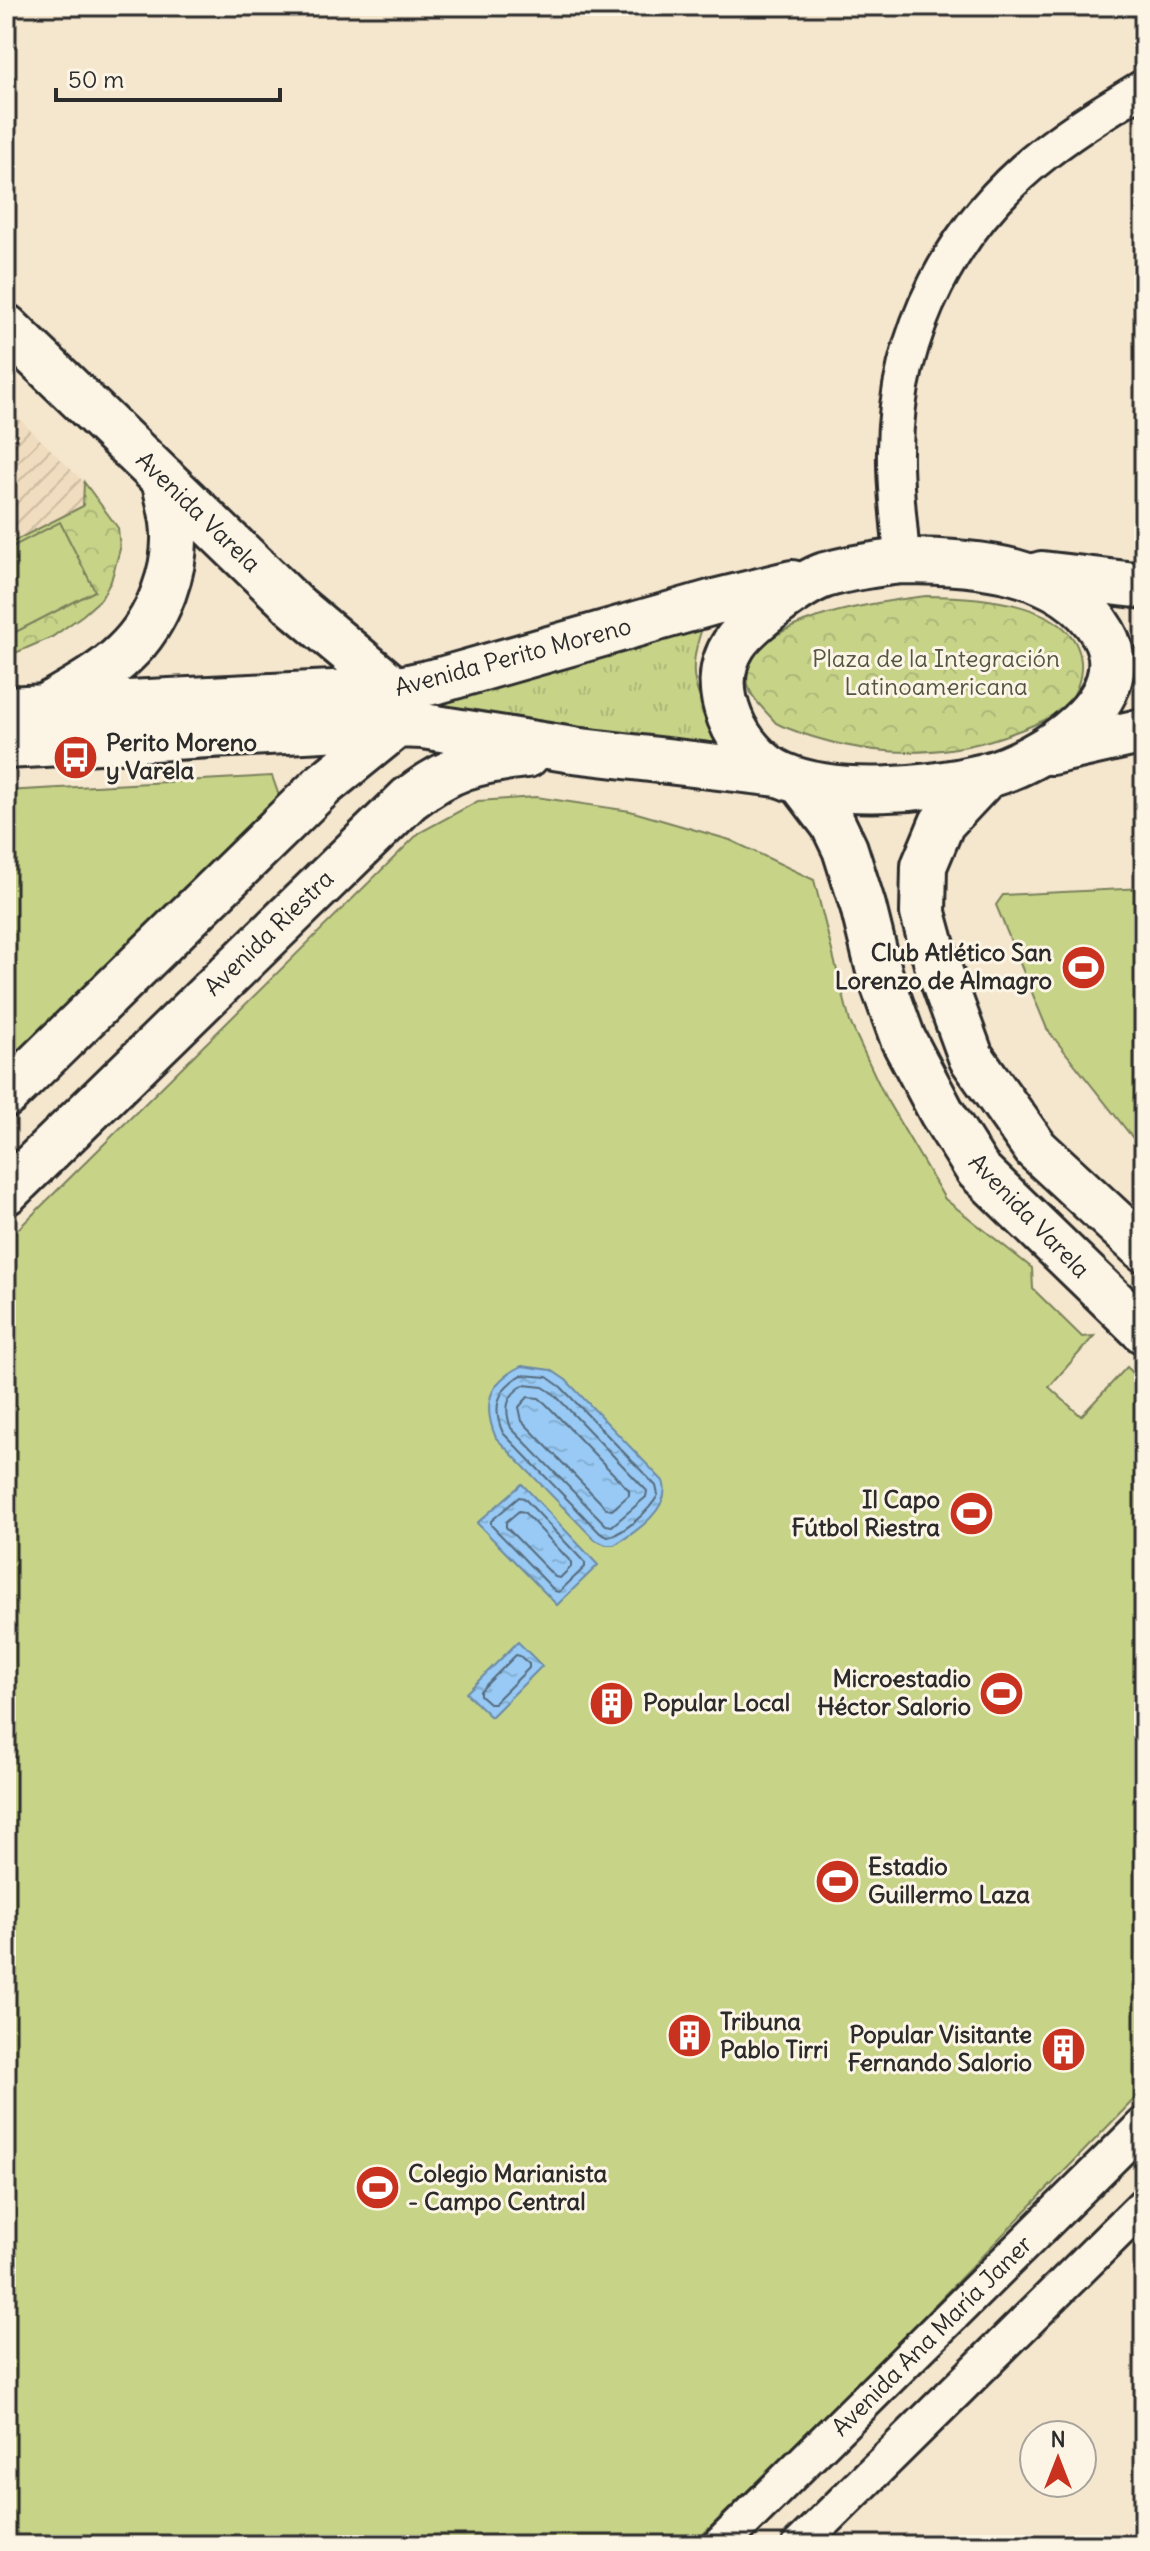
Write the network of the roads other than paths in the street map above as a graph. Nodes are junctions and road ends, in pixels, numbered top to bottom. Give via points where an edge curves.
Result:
1 (1144, 87) edge
2 (6, 327) edge
3 (164, 479) junction
4 (902, 561) junction
5 (1016, 572) junction
6 (822, 576) junction
7 (1144, 586) edge
8 (396, 707) junction
9 (25, 708) edge
10 (297, 731) junction
11 (1144, 731) edge
12 (6, 746) edge
13 (573, 750) junction
14 (1033, 756) junction
15 (987, 775) junction
16 (790, 778) junction
17 (323, 785) junction
18 (6, 1095) edge
19 (12, 1174) edge
20 (1144, 1249) edge
21 (1144, 1331) edge
22 (1144, 2125) edge
23 (1144, 2205) edge
24 (909, 2359) junction
25 (937, 2410) junction
26 (720, 2545) edge
27 (800, 2545) edge

1 - 4 street via 1045,153 1000,196 938,277 911,340 901,392 895,451
2 - 3 main road, Avenida Varela
3 - 8 main road, Avenida Varela
3 - 9 main road via 173,525 170,571 154,615 127,652 90,681
4 - 5 main road, Avenida Perito Moreno via 944,561
4 - 6 main road, Avenida Perito Moreno
5 - 7 main road
5 - 14 main road via 1086,609 1109,643 1112,664 1107,690 1096,708
6 - 8 main road, Avenida Perito Moreno via 449,678
6 - 16 main road, Avenida Varela via 756,618 727,654 723,670 725,707 733,725 749,750
8 - 9 main road, Avenida Perito Moreno
8 - 10 main road, Avenida Perito Moreno
8 - 13 main road, Avenida Perito Moreno via 423,726
8 - 17 main road
10 - 12 main road, Avenida Perito Moreno
10 - 17 main road via 324,751 328,768
11 - 14 main road
13 - 16 main road, Avenida Perito Moreno
13 - 19 main road, Avenida Riestra via 496,759 438,777
14 - 15 main road
15 - 16 main road, Avenida Perito Moreno via 866,790
15 - 20 main road via 942,823 924,866 923,913 937,964 971,1057 1036,1149
16 - 21 main road, Avenida Varela via 833,824 845,849 903,1039 978,1170
17 - 18 main road
22 - 24 street, Avenida Ana María Janer
23 - 25 street
24 - 25 street via 905,2390 922,2407
24 - 26 street, Avenida Ana María Janer
25 - 27 street

